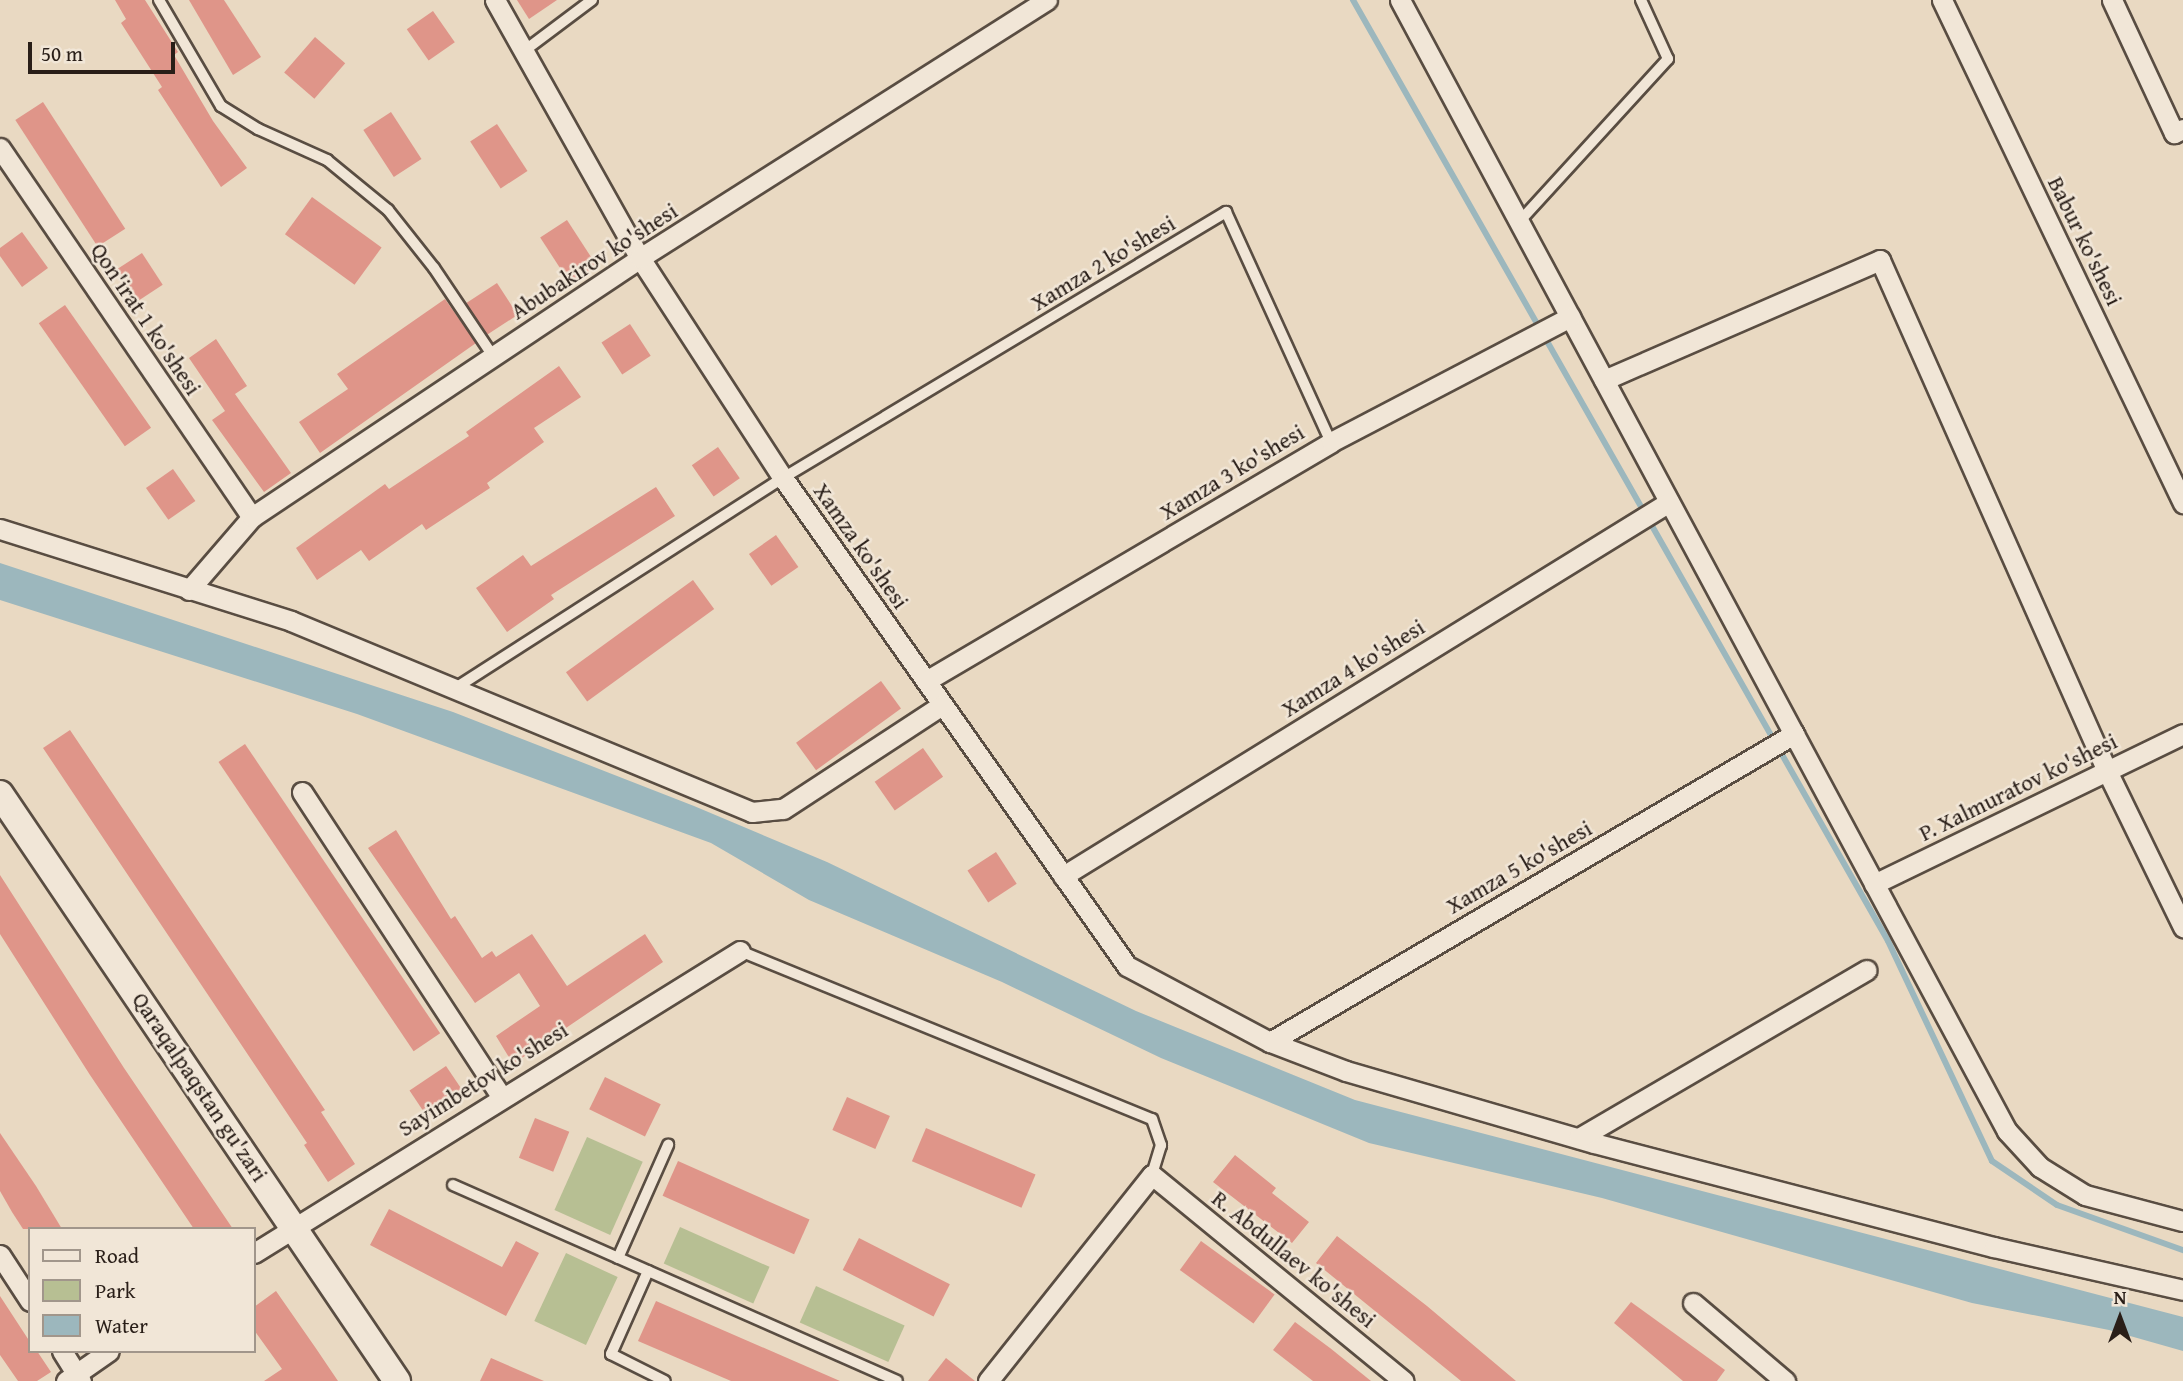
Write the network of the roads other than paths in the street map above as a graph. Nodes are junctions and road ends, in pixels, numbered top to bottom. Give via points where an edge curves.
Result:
1 (159, 0) edge
2 (495, 0) edge
3 (592, 0) edge
4 (1047, 0) edge
5 (1400, 0) edge
6 (1641, 0) edge
7 (1942, 0) edge
8 (2112, 0) edge
9 (524, 51) junction
10 (2183, 130) edge
11 (0, 148) edge
12 (1519, 222) junction
13 (640, 258) junction
14 (1570, 317) junction
15 (493, 356) junction
16 (1604, 380) junction
17 (1331, 442) junction
18 (782, 478) junction
19 (1669, 502) junction
20 (2183, 503) edge
21 (252, 517) junction
22 (0, 529) edge
23 (189, 590) junction
24 (926, 681) junction
25 (457, 687) junction
26 (942, 705) junction
27 (1794, 734) junction
28 (2183, 734) edge
29 (2107, 771) junction
30 (302, 792) dead end
31 (0, 794) edge
32 (1063, 876) junction
33 (1874, 884) junction
34 (2183, 927) edge
35 (740, 951) joint
36 (1866, 970) dead end
37 (1270, 1042) junction
38 (501, 1096) junction
39 (1579, 1138) junction
40 (668, 1146) dead end
41 (1152, 1175) junction
42 (453, 1185) dead end
43 (2183, 1221) edge
44 (295, 1226) junction
45 (256, 1253) edge
46 (0, 1255) edge
47 (618, 1258) junction
48 (648, 1271) junction
49 (2183, 1290) edge
50 (28, 1298) edge
51 (1693, 1303) dead end
52 (63, 1353) edge
53 (106, 1353) edge
54 (74, 1379) edge
55 (397, 1381) edge
56 (665, 1381) edge
57 (897, 1381) edge
58 (988, 1381) edge
59 (1404, 1381) edge
60 (1785, 1381) edge

1 - 15 lane via 221,106 258,129 327,160 388,210
2 - 9 street, Xamza ko'shesi
3 - 9 lane
4 - 13 street, Abubakirov ko'shesi
5 - 12 street
6 - 12 lane via 1668,59
7 - 20 street, Babur ko'shesi
8 - 10 street via 2174,133
9 - 13 street, Xamza ko'shesi
11 - 21 street, Qon'irat 1 ko'shesi
12 - 14 street
13 - 15 street, Abubakirov ko'shesi
13 - 18 street, Xamza ko'shesi
14 - 16 street
14 - 17 street, Xamza 3 ko'shesi
15 - 21 street, Abubakirov ko'shesi
16 - 19 street
16 - 29 street via 1880,260
17 - 18 lane, Xamza 2 ko'shesi via 1226,212
17 - 24 street, Xamza 3 ko'shesi
18 - 24 street, Xamza ko'shesi
18 - 25 lane
19 - 27 street
19 - 32 street, Xamza 4 ko'shesi
21 - 23 street, Abubakirov ko'shesi
22 - 23 street
23 - 25 street via 291,621
24 - 26 street, Xamza ko'shesi
25 - 26 street via 752,812 783,808
26 - 32 street, Xamza ko'shesi
27 - 33 street
27 - 37 street, Xamza 5 ko'shesi
28 - 29 street, P. Xalmuratov ko'shesi
29 - 33 street, P. Xalmuratov ko'shesi
29 - 34 street
30 - 38 street
31 - 44 street, Qaraqalpaqstan gu'zari
32 - 37 street, Xamza ko'shesi via 1127,966
33 - 43 street via 2007,1131 2040,1167 2085,1195
35 - 38 street, Sayimbetov ko'shesi
35 - 41 lane via 1152,1119 1161,1146
36 - 39 street
37 - 39 street, Xamza ko'shesi via 1346,1071
38 - 44 street, Sayimbetov ko'shesi
39 - 49 street, Xamza ko'shesi via 1994,1247
40 - 47 lane
41 - 58 street
41 - 59 street, R. Abdullaev ko'shesi
42 - 47 lane
44 - 45 street, Sayimbetov ko'shesi
44 - 55 street, Qaraqalpaqstan gu'zari
46 - 50 street
47 - 48 lane
48 - 56 lane via 611,1354
48 - 57 lane
51 - 60 street
52 - 54 street
53 - 54 street

